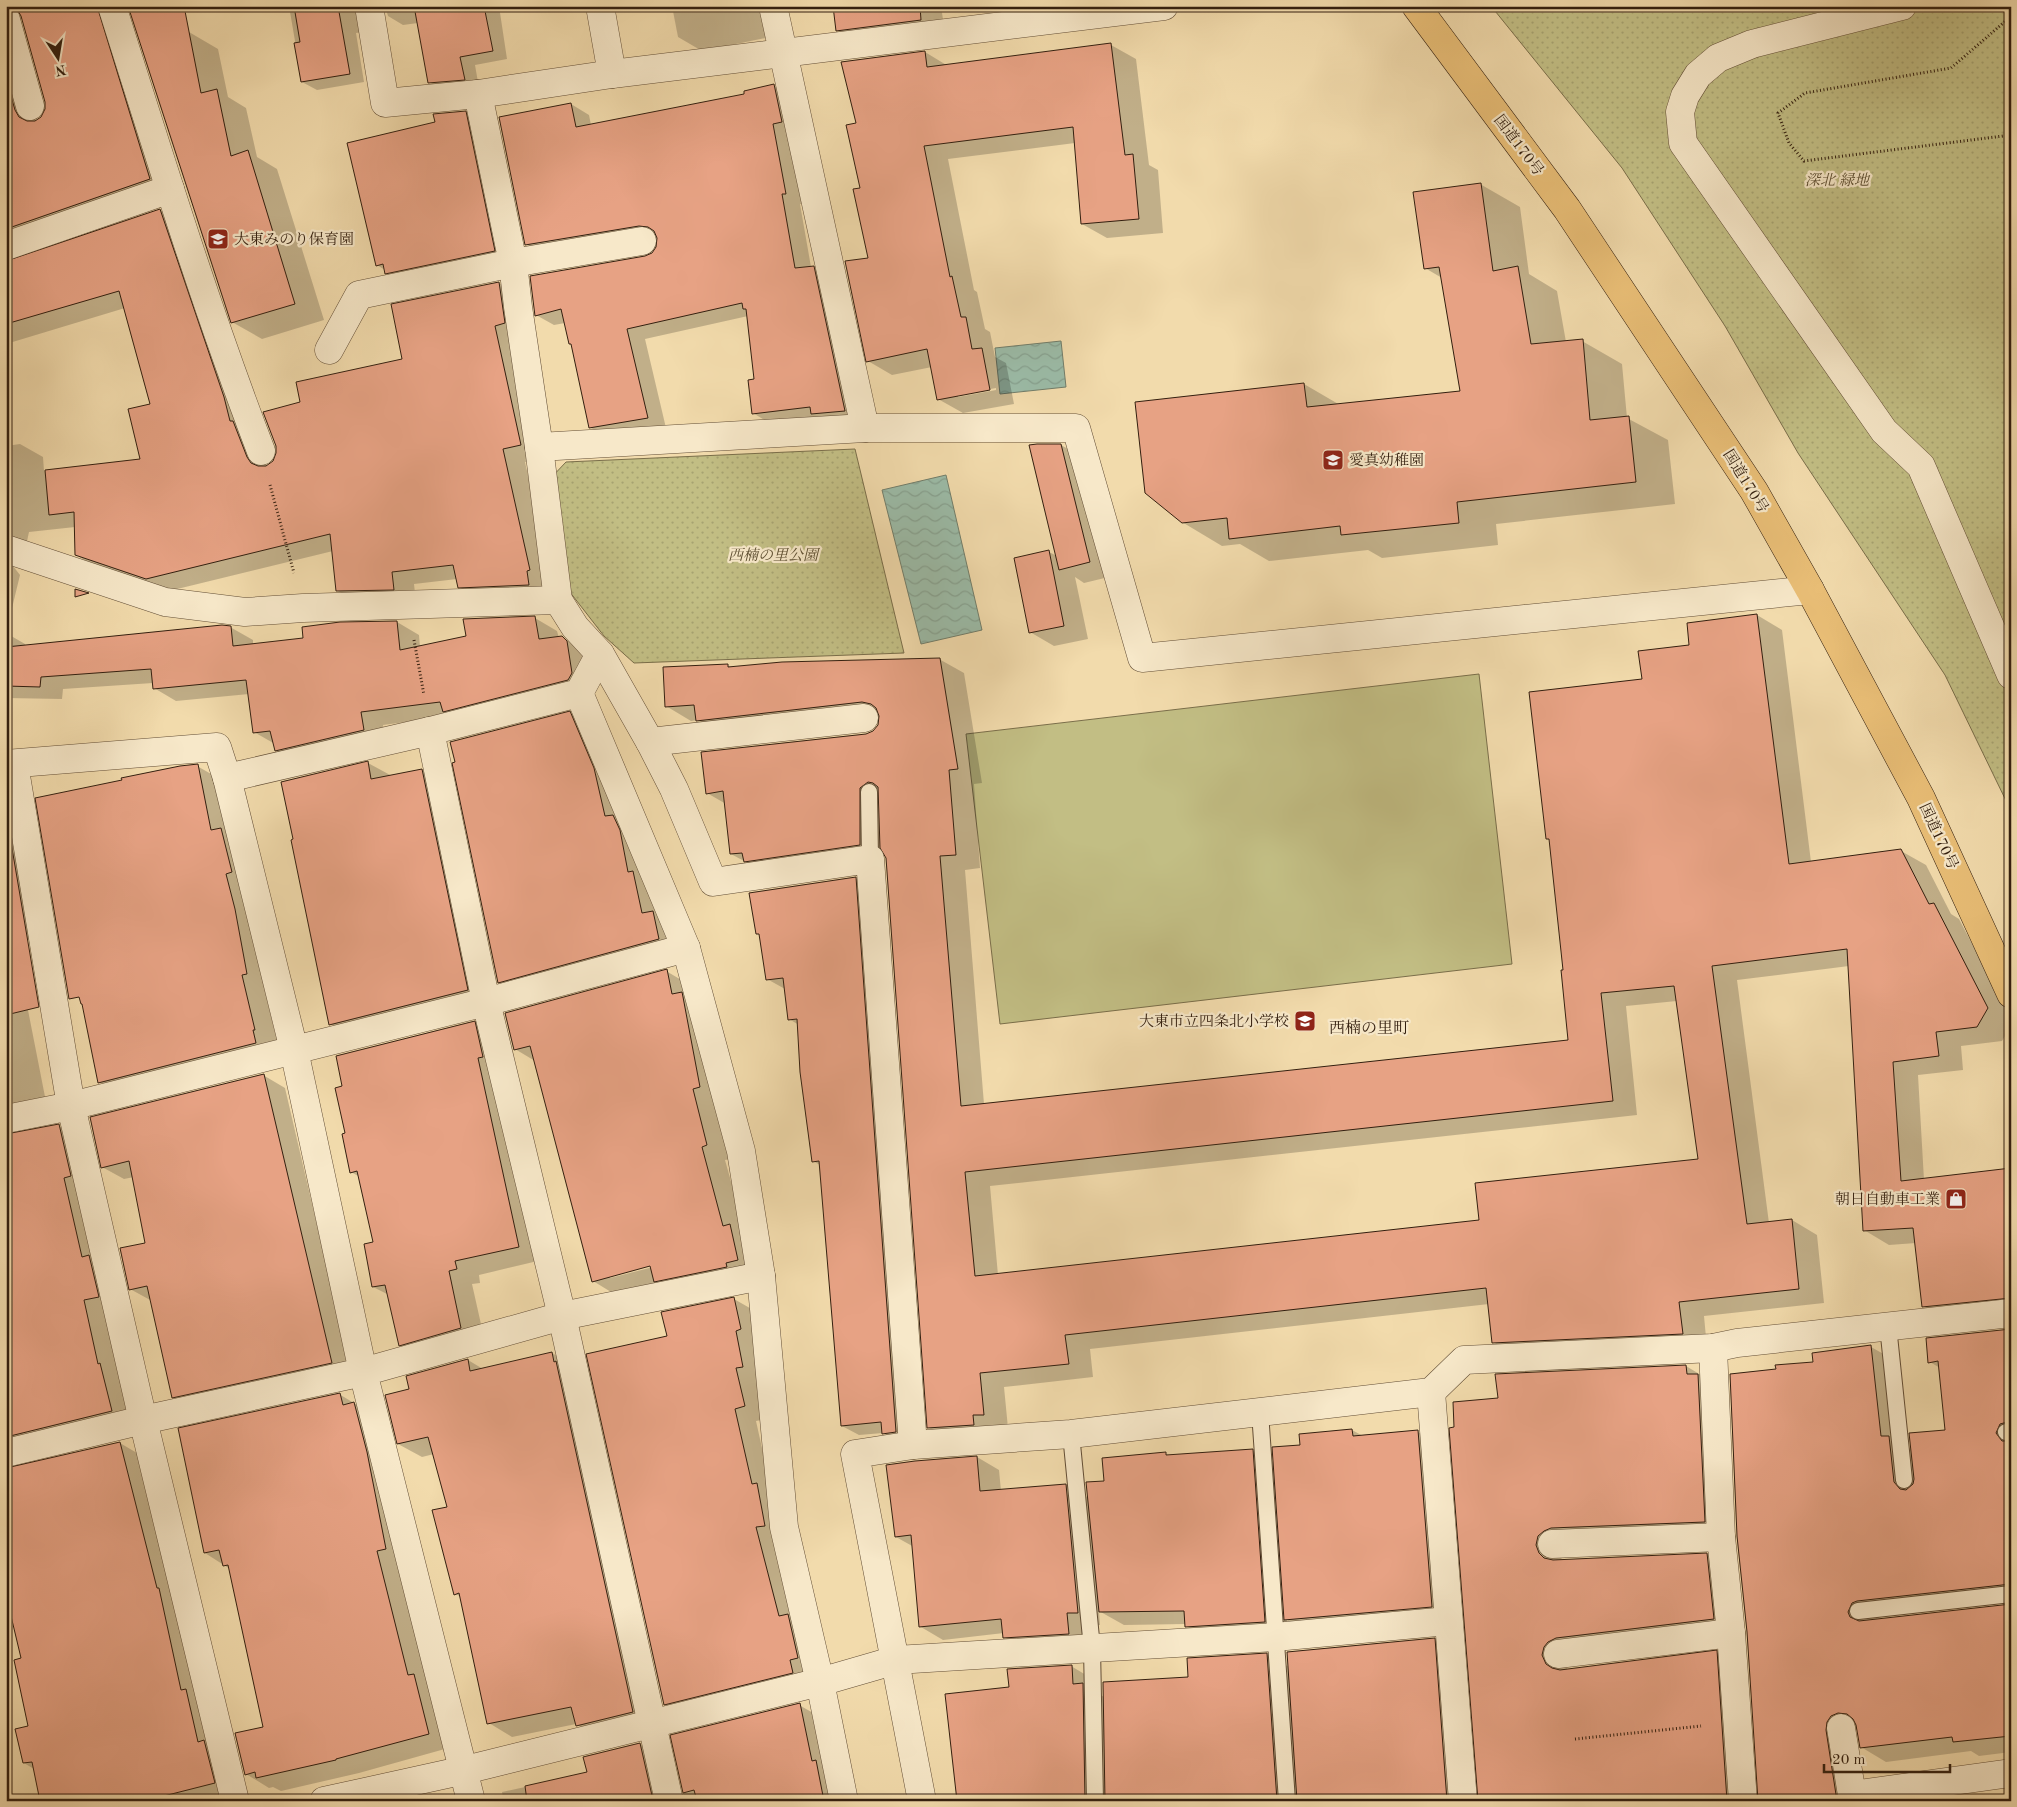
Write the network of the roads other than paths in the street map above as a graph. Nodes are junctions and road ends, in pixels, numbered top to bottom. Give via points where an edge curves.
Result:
1 (112, 6) edge
2 (369, 6) edge
3 (600, 6) edge
4 (773, 6) edge
5 (1164, 6) edge
6 (1416, 6) edge
7 (1902, 6) edge
8 (6, 20) edge
9 (784, 53) junction
10 (612, 74) junction
11 (478, 94) junction
12 (30, 106) dead end
13 (170, 189) junction
14 (642, 241) dead end
15 (6, 246) edge
16 (513, 263) junction
17 (329, 350) dead end
18 (865, 428) junction
19 (539, 447) junction
20 (261, 451) road end
21 (6, 549) edge
22 (1810, 590) junction
23 (558, 600) junction
24 (600, 654) junction
25 (2011, 675) edge
26 (579, 693) junction
27 (864, 718) dead end
28 (430, 730) junction
29 (650, 742) junction
30 (10, 764) edge
31 (227, 778) junction
32 (869, 792) dead end
33 (870, 859) junction
34 (686, 948) junction
35 (2011, 994) edge
36 (486, 1002) junction
37 (294, 1050) junction
38 (71, 1106) junction
39 (6, 1119) edge
40 (761, 1276) junction
41 (2011, 1313) edge
42 (562, 1316) junction
43 (1888, 1326) junction
44 (1713, 1348) junction
45 (363, 1372) junction
46 (1431, 1392) junction
47 (1260, 1412) junction
48 (143, 1420) junction
49 (1070, 1434) junction
50 (913, 1445) junction
51 (6, 1453) edge
52 (1904, 1480) dead end
53 (1721, 1537) junction
54 (1552, 1544) dead end
55 (2011, 1594) edge
56 (1858, 1611) dead end
57 (1448, 1621) junction
58 (1731, 1633) junction
59 (1275, 1637) junction
60 (1092, 1648) junction
61 (1558, 1654) dead end
62 (896, 1660) junction
63 (820, 1682) junction
64 (652, 1724) junction
65 (1841, 1728) dead end
66 (465, 1770) junction
67 (2011, 1773) edge
68 (1853, 1798) edge
69 (235, 1801) edge
70 (324, 1801) edge
71 (471, 1801) edge
72 (669, 1801) edge
73 (844, 1801) edge
74 (922, 1801) edge
75 (1095, 1801) edge
76 (1287, 1801) edge
77 (1463, 1801) edge
78 (1742, 1801) edge

1 - 13 street
2 - 11 street via 385,103
3 - 10 street
4 - 9 street
5 - 9 street
6 - 22 highway, 国道170号 via 1567,210 1754,491
7 - 25 street via 1752,44 1718,58 1698,75 1685,96 1680,112 1684,143 1884,432 1921,466
8 - 12 street
9 - 10 street
9 - 18 street
10 - 11 street
11 - 16 street
13 - 15 street
13 - 20 street
14 - 16 street
16 - 17 street via 359,295
16 - 19 street
18 - 19 street
18 - 22 street via 1076,428 1142,658
19 - 23 street
21 - 23 street via 165,602 245,612
22 - 35 highway, 国道170号 via 1921,798
23 - 24 street via 575,627
24 - 26 street
24 - 29 street
26 - 28 street
26 - 34 street
27 - 29 street
28 - 31 street
28 - 36 street
29 - 33 street via 674,789 713,882
30 - 31 street via 217,747
30 - 38 street
31 - 37 street
32 - 33 lane
33 - 50 street
34 - 36 street
34 - 40 street via 741,1151
36 - 37 street
36 - 42 street
37 - 38 street
37 - 45 street
38 - 39 street
38 - 48 street
40 - 42 street
40 - 63 street via 784,1526
41 - 43 street
42 - 45 street
42 - 64 street
43 - 44 street
43 - 52 lane
44 - 46 street via 1464,1360
44 - 53 street
45 - 48 street
45 - 66 street
46 - 47 street
46 - 57 street
47 - 49 street
47 - 59 lane
48 - 51 street
48 - 69 street
49 - 50 street
49 - 60 lane
50 - 62 street via 855,1454
53 - 54 street
53 - 58 street
55 - 56 lane
57 - 59 street
57 - 77 street
58 - 61 street
58 - 78 street
59 - 60 street
59 - 76 lane
60 - 62 street
60 - 75 lane
62 - 63 street
62 - 74 street
63 - 64 street
63 - 73 street
64 - 66 street
64 - 72 street
65 - 68 street
66 - 70 street
66 - 71 street
67 - 68 street

